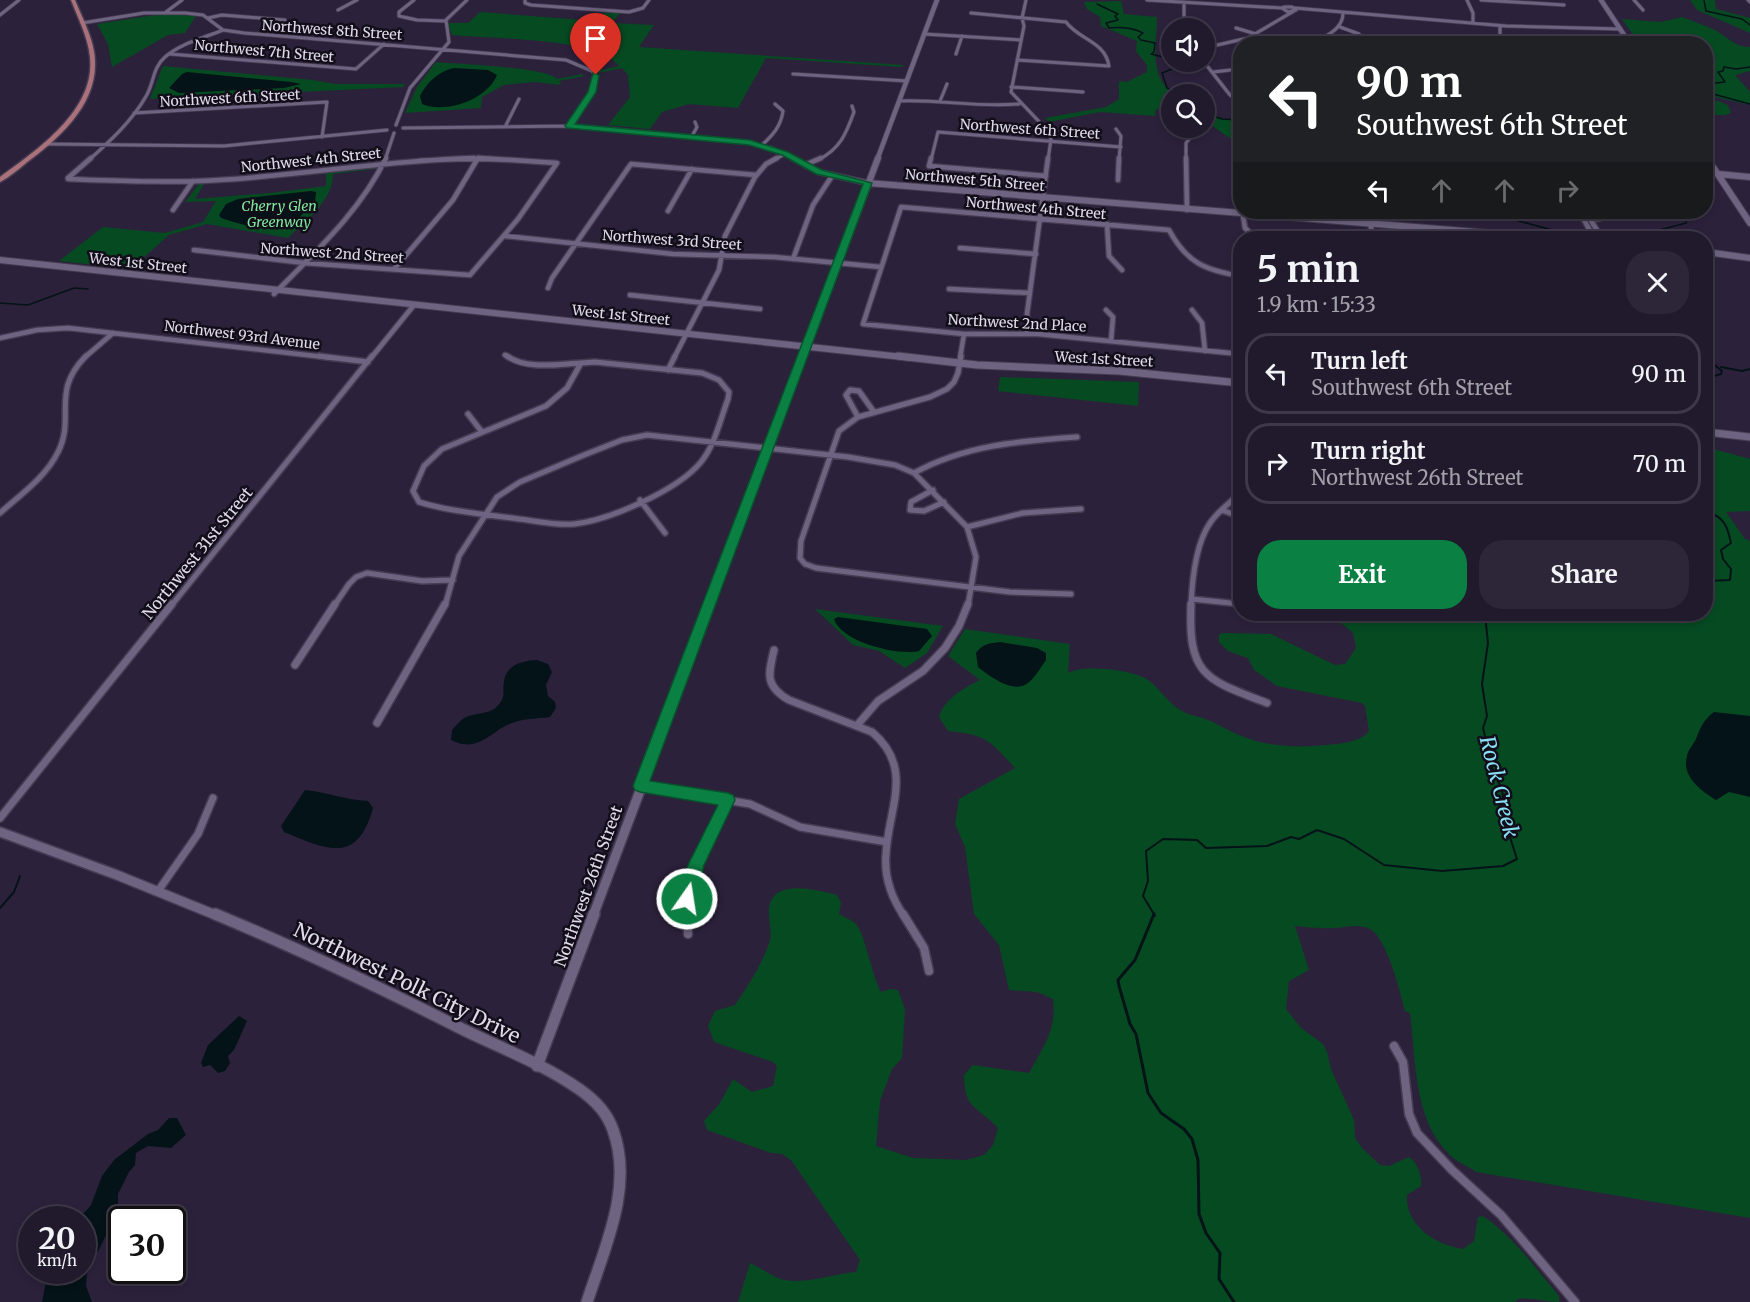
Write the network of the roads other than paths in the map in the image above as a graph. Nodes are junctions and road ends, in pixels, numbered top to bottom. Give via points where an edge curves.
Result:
1 (19, 0) edge
2 (73, 0) edge
3 (182, 0) edge
4 (357, 0) edge
5 (414, 0) edge
6 (467, 0) edge
7 (650, 0) edge
8 (937, 0) edge
9 (1026, 0) edge
10 (1147, 0) edge
11 (1286, 0) edge
12 (1467, 0) edge
13 (1481, 0) edge
14 (1601, 0) edge
15 (1634, 0) edge
16 (525, 1) edge
17 (1184, 2) junction
18 (1564, 5) dead end
19 (1288, 6) junction
20 (338, 10) dead end
21 (1283, 10) junction
22 (1295, 10) junction
23 (1643, 10) dead end
24 (166, 12) junction
25 (971, 12) dead end
26 (1343, 13) junction
27 (0, 15) edge
28 (1285, 16) junction
29 (208, 18) junction
30 (1022, 18) junction
31 (1184, 18) edge
32 (285, 20) dead end
33 (445, 21) junction
34 (82, 23) junction
35 (1473, 23) junction
36 (1500, 26) junction
37 (1340, 27) junction
38 (1236, 28) dead end
39 (223, 30) junction
40 (1621, 30) junction
41 (924, 34) junction
42 (1256, 34) junction
43 (962, 36) junction
44 (1251, 36) edge
45 (1326, 36) edge
46 (1360, 36) edge
47 (1499, 36) edge
48 (1625, 36) edge
49 (1021, 40) junction
50 (1233, 43) edge
51 (384, 44) junction
52 (1215, 46) edge
53 (443, 49) junction
54 (170, 54) junction
55 (956, 54) dead end
56 (1017, 60) junction
57 (1233, 70) edge
58 (1213, 72) edge
59 (1215, 72) edge
60 (793, 74) dead end
61 (907, 81) junction
62 (947, 84) dead end
63 (1011, 87) junction
64 (1083, 92) dead end
65 (1233, 97) edge
66 (519, 99) dead end
67 (899, 101) junction
68 (940, 101) junction
69 (775, 104) dead end
70 (1019, 104) junction
71 (852, 106) dead end
72 (134, 113) junction
73 (695, 122) dead end
74 (506, 124) junction
75 (396, 125) junction
76 (569, 126) junction
77 (403, 128) junction
78 (1116, 129) dead end
79 (387, 130) junction
80 (394, 133) junction
81 (692, 136) junction
82 (322, 137) junction
83 (1190, 138) dead end
84 (1051, 141) junction
85 (44, 145) junction
86 (106, 145) junction
87 (762, 145) junction
88 (1121, 147) junction
89 (785, 154) junction
90 (478, 158) junction
91 (386, 162) junction
92 (805, 165) junction
93 (1713, 166) edge
94 (692, 170) junction
95 (1718, 174) junction
96 (756, 175) junction
97 (832, 176) junction
98 (1046, 176) junction
99 (1750, 177) edge
100 (0, 180) edge
101 (1118, 180) dead end
102 (193, 181) junction
103 (868, 183) junction
104 (1043, 198) junction
105 (173, 210) dead end
106 (1187, 210) junction
107 (668, 212) dead end
108 (1233, 214) edge
109 (1040, 219) junction
110 (1294, 219) edge
111 (1368, 219) edge
112 (1583, 219) joint
113 (1590, 219) joint
114 (1750, 223) edge
115 (1107, 225) junction
116 (1370, 225) junction
117 (1371, 231) edge
118 (1454, 231) edge
119 (1590, 231) edge
120 (1598, 231) edge
121 (505, 236) junction
122 (576, 244) junction
123 (960, 248) dead end
124 (194, 250) dead end
125 (1713, 253) edge
126 (1036, 254) junction
127 (723, 255) junction
128 (1750, 258) edge
129 (793, 259) junction
130 (0, 260) edge
131 (305, 263) junction
132 (837, 263) junction
133 (0, 264) edge
134 (881, 267) junction
135 (395, 268) junction
136 (1122, 270) dead end
137 (1233, 275) edge
138 (548, 288) dead end
139 (949, 289) dead end
140 (276, 292) junction
141 (1030, 293) junction
142 (630, 295) dead end
143 (701, 303) junction
144 (412, 307) junction
145 (760, 309) dead end
146 (1106, 310) dead end
147 (1192, 310) dead end
148 (113, 333) junction
149 (963, 334) junction
150 (1027, 334) junction
151 (685, 336) junction
152 (0, 338) edge
153 (1111, 342) junction
154 (806, 348) junction
155 (1205, 351) junction
156 (1233, 353) edge
157 (505, 354) dead end
158 (368, 362) junction
159 (581, 362) junction
160 (959, 364) junction
161 (668, 370) junction
162 (1233, 382) edge
163 (1233, 387) edge
164 (873, 412) junction
165 (468, 414) dead end
166 (858, 417) junction
167 (482, 432) junction
168 (1713, 433) edge
169 (1077, 437) dead end
170 (1750, 437) edge
171 (711, 441) junction
172 (768, 448) junction
173 (829, 454) junction
174 (914, 473) junction
175 (933, 490) junction
176 (640, 500) junction
177 (1233, 500) edge
178 (944, 502) junction
179 (1081, 509) dead end
180 (1222, 510) junction
181 (0, 513) edge
182 (485, 514) junction
183 (1233, 514) edge
184 (967, 527) junction
185 (665, 533) dead end
186 (453, 580) junction
187 (973, 588) junction
188 (1071, 594) dead end
189 (1192, 598) junction
190 (1233, 603) edge
191 (774, 650) dead end
192 (295, 665) dead end
193 (1267, 703) dead end
194 (377, 723) dead end
195 (859, 723) junction
196 (640, 786) junction
197 (213, 798) dead end
198 (728, 800) junction
199 (0, 818) edge
200 (0, 832) edge
201 (887, 842) junction
202 (158, 891) junction
203 (688, 934) dead end
204 (929, 971) dead end
205 (1394, 1046) dead end
206 (537, 1066) junction
207 (587, 1302) edge
208 (1575, 1302) edge

1 - 27 street
2 - 34 main road
3 - 24 street
4 - 20 street
5 - 33 street via 399,16
6 - 33 street
7 - 16 street via 643,8 629,12
8 - 41 street, Northwest 26th Street
9 - 30 street
10 - 17 street
11 - 19 street
12 - 35 street
13 - 18 street
14 - 40 street
15 - 23 street
17 - 21 street
17 - 31 street
19 - 21 street
19 - 22 street
21 - 22 street
21 - 28 street
22 - 26 street
22 - 28 street
24 - 29 street
24 - 34 street
25 - 30 street
26 - 35 street
26 - 37 street
28 - 42 street
29 - 32 street via 222,15
29 - 39 street
30 - 49 street
30 - 56 street via 1066,22 1106,52 1109,66
33 - 53 street via 450,39
34 - 85 main road via 93,63 90,85 70,120
35 - 36 street
36 - 40 street
36 - 47 street
37 - 45 street
37 - 46 street
38 - 42 street
39 - 51 street, Northwest 8th Street
39 - 54 street
40 - 48 street
41 - 43 street
41 - 61 street, Northwest 26th Street
42 - 44 street
43 - 49 street
43 - 55 street
49 - 56 street
50 - 52 street
51 - 53 street, Northwest 8th Street
51 - 54 street, Northwest 7th Street via 356,69
53 - 75 street via 409,89
53 - 76 street, Northwest 8th Street via 554,58 585,68 595,78 592,92
54 - 72 street via 159,63 149,92
56 - 63 street
57 - 59 street
58 - 65 street
60 - 61 street
61 - 67 street, Northwest 26th Street
62 - 68 street
63 - 64 street
63 - 70 street
66 - 74 street
67 - 68 street
67 - 103 street, Northwest 26th Street
68 - 70 street
69 - 87 street via 783,111 781,121
70 - 84 street via 1045,125
71 - 92 street via 854,112 837,150
72 - 82 street, Northwest 6th Street via 327,102
72 - 86 street
73 - 81 street via 697,127
74 - 76 street, Northwest 5th Street
74 - 77 street, Northwest 5th Street
75 - 77 street, Northwest 5th Street
75 - 79 street
76 - 81 street, Northwest 5th Street
77 - 80 street, Northwest 5th Street
78 - 88 street
79 - 80 street
79 - 82 street
80 - 91 street
81 - 87 street, Northwest 5th Street
82 - 86 street via 205,145
83 - 106 street via 1186,143
84 - 88 street, Northwest 6th Street
84 - 98 street
84 - 98 street, Northwest 6th Street via 938,132 929,166
85 - 86 street
85 - 100 main road
86 - 102 street, Northwest 4th Street via 68,179
87 - 89 street, Northwest 5th Street
88 - 101 street
89 - 92 street, Northwest 5th Street
89 - 96 street via 766,164
90 - 91 street, Northwest 4th Street
90 - 121 street, Northwest 4th Street via 557,163
90 - 135 street via 453,200
91 - 102 street, Northwest 4th Street
91 - 131 street via 364,202
92 - 97 street, Northwest 5th Street
93 - 95 street
94 - 96 street
94 - 107 street
94 - 122 street via 631,164
95 - 99 street
95 - 114 street
96 - 127 street via 728,230
97 - 103 street, Northwest 5th Street
97 - 129 street via 813,200
98 - 104 street
102 - 105 street
103 - 104 street, Northwest 5th Street
103 - 132 street, Northwest 26th Street
104 - 106 street, Northwest 5th Street
104 - 109 street
106 - 108 street, Northwest 5th Street
109 - 115 street, Northwest 4th Street
109 - 126 street
109 - 134 street, Northwest 4th Street via 901,207
110 - 116 street, Northwest 5th Street
111 - 116 street
112 - 113 street
112 - 119 street
113 - 120 street
115 - 136 street via 1106,250
115 - 137 street, Northwest 4th Street via 1169,230 1180,251 1196,263
116 - 117 street
116 - 118 street, Northwest 5th Street
121 - 122 street, Northwest 3rd Street
121 - 135 street, Northwest 2nd Street via 470,275
122 - 127 street, Northwest 3rd Street
122 - 138 street
123 - 126 street
124 - 131 street, Northwest 2nd Street
125 - 128 street
126 - 141 street
127 - 129 street, Northwest 3rd Street
127 - 143 street
129 - 132 street, Northwest 3rd Street
130 - 140 street, West 1st Street
131 - 135 street, Northwest 2nd Street
131 - 140 street
132 - 134 street, Northwest 3rd Street
132 - 154 street, Northwest 26th Street
133 - 140 street, West 1st Street
134 - 149 street, Northwest 2nd Place via 863,324
139 - 141 street
140 - 144 street, West 1st Street
141 - 150 street
142 - 143 street
143 - 145 street
143 - 151 street
144 - 151 street, West 1st Street
144 - 158 street, Northwest 31st Street
146 - 153 street via 1113,317
147 - 155 street via 1202,321
148 - 152 street, Northwest 93rd Avenue via 58,328
148 - 158 street, Northwest 93rd Avenue
148 - 181 street via 76,367 68,380 62,444 53,460
149 - 150 street, Northwest 2nd Place
149 - 160 street
150 - 153 street, Northwest 2nd Place
151 - 154 street, West 1st Street
151 - 161 street
153 - 155 street, Northwest 2nd Place
154 - 160 street, West 1st Street
154 - 172 street, Northwest 26th Street
155 - 156 street, Northwest 2nd Place
157 - 159 street via 522,362
158 - 199 street, Northwest 31st Street
159 - 161 street
159 - 167 street via 568,390 557,400 544,409
160 - 162 street, West 1st Street via 1119,371
160 - 163 street, West 1st Street
160 - 164 street via 954,382 938,394
161 - 171 street via 702,373 724,384 729,392
164 - 166 street
164 - 166 street via 859,392 850,390 846,395
165 - 167 street
166 - 173 street via 839,431
167 - 182 street via 441,451 426,463 416,477 413,491 419,502 428,506
168 - 170 main road
169 - 174 street via 970,448 934,460
171 - 172 street
171 - 176 street via 691,473
171 - 182 street via 647,435 622,440 509,487
172 - 173 street
172 - 196 street, Northwest 26th Street
173 - 174 street via 876,460
173 - 187 street via 801,541 800,558 805,564
174 - 175 street
175 - 178 street
175 - 178 street via 911,502 910,510 924,511
176 - 182 street via 592,520 567,525
176 - 185 street
177 - 180 street
178 - 184 street
179 - 184 street via 1037,510
180 - 183 street
180 - 189 street via 1206,531
182 - 186 street via 459,556
184 - 187 street via 976,557
186 - 192 street via 431,582 367,573 356,577
186 - 194 street via 448,600
187 - 188 street
187 - 195 street via 968,607 945,648 923,671 878,701
189 - 190 street
189 - 193 street via 1192,649 1199,668 1221,686
191 - 195 street via 770,684 776,693 791,702
195 - 201 street via 879,736 893,754 899,780
196 - 198 street
196 - 206 street, Northwest 26th Street
197 - 202 street via 202,824
198 - 201 street via 761,808 800,827
198 - 203 street via 692,878 687,899
200 - 202 street, Northwest Polk City Drive
201 - 204 street via 886,873 892,895 900,914 924,946
202 - 206 street, Northwest Polk City Drive via 349,972
205 - 208 street via 1403,1062 1409,1114 1417,1133 1501,1215
206 - 207 street, Northwest Polk City Drive via 595,1101 616,1137 620,1158 616,1207

